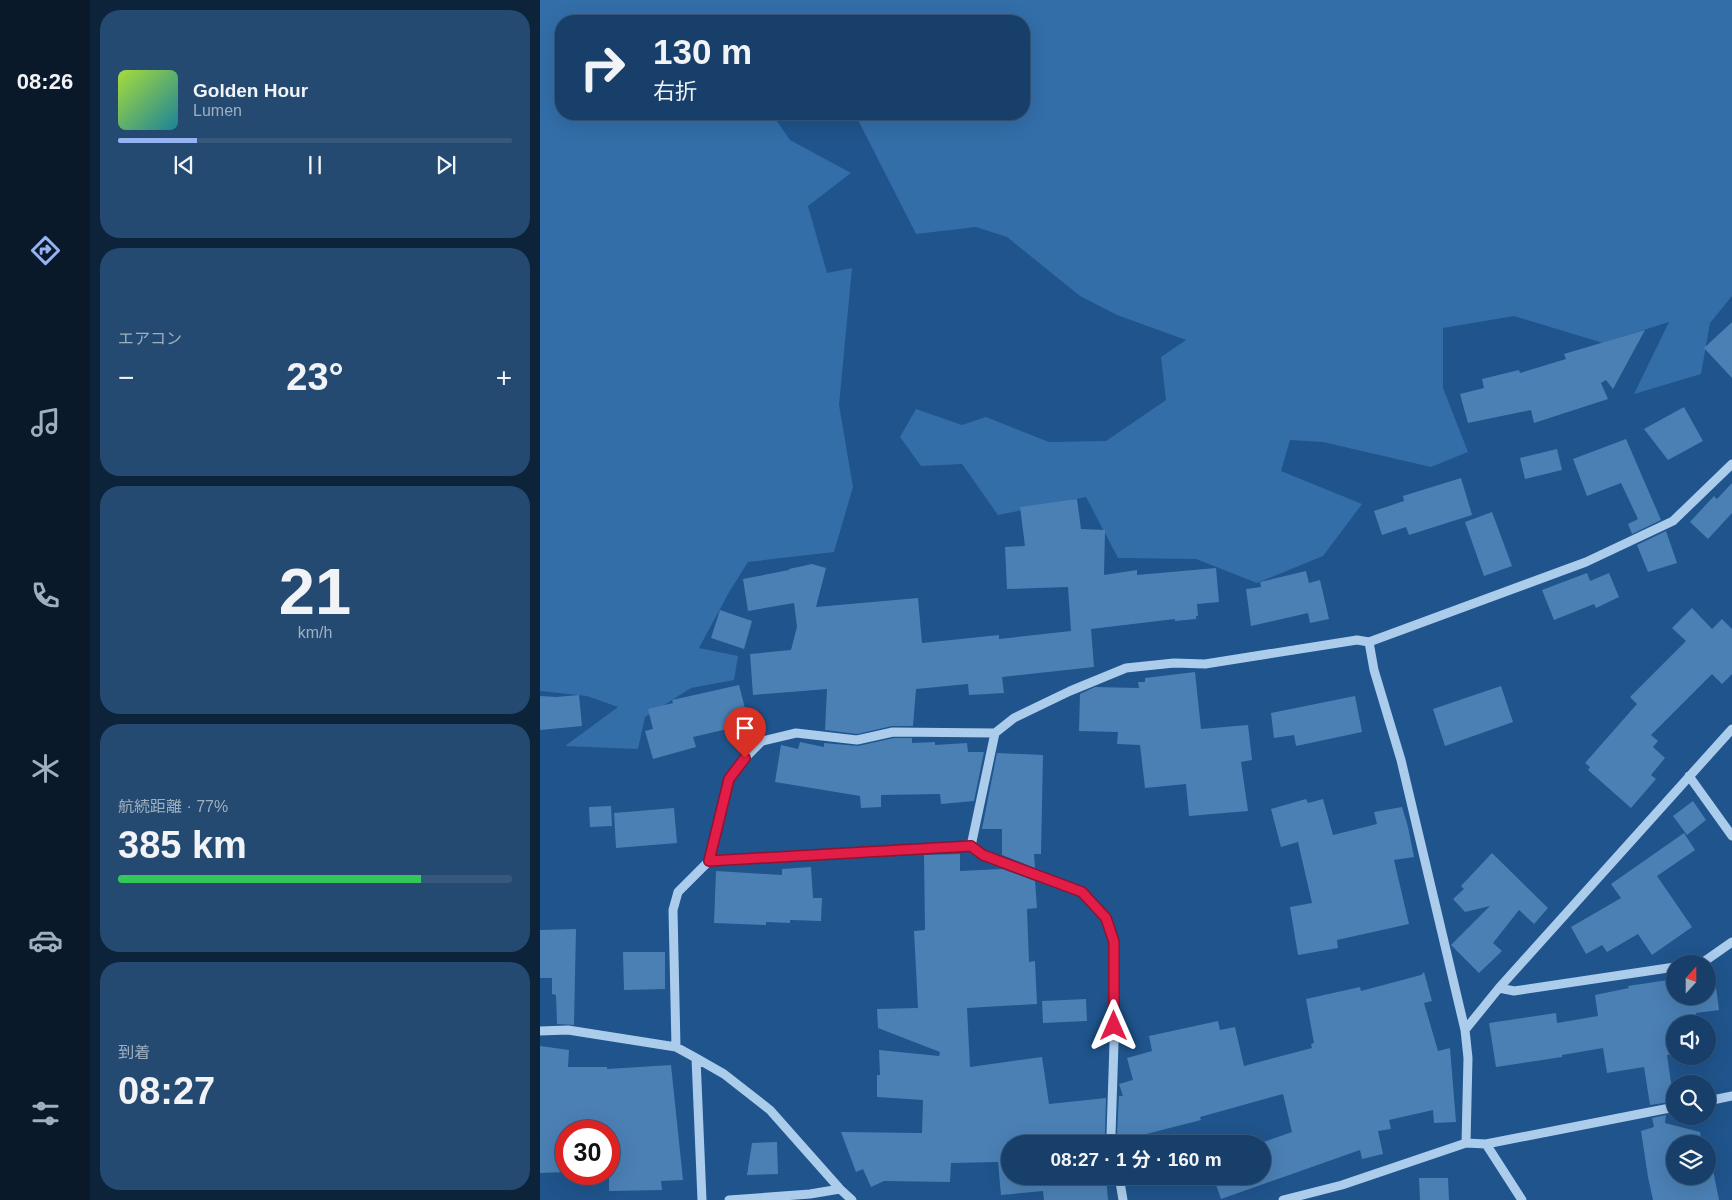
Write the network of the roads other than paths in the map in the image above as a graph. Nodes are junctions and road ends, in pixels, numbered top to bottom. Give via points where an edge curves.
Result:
1 (1732, 464) edge
2 (1369, 642) junction
3 (1732, 729) edge
4 (995, 733) junction
5 (1689, 776) junction
6 (1732, 836) edge
7 (971, 846) junction
8 (709, 861) junction
9 (1732, 942) edge
10 (1713, 955) edge
11 (1666, 968) edge
12 (1499, 988) junction
13 (1465, 1030) junction
14 (540, 1031) edge
15 (676, 1047) junction
16 (696, 1058) junction
17 (1732, 1096) edge
18 (1716, 1099) edge
19 (1666, 1108) edge
20 (1111, 1135) edge
21 (1466, 1143) junction
22 (1486, 1144) junction
23 (1120, 1185) edge
24 (840, 1189) junction
25 (702, 1200) edge
26 (729, 1200) edge
27 (852, 1200) edge
28 (1123, 1200) edge
29 (1283, 1200) edge
30 (1522, 1200) edge

1 - 2 street via 1673,521 1586,562
2 - 4 street via 1357,640 1205,664 1174,663 1126,668 1014,718
2 - 13 street via 1374,670 1401,760
3 - 5 street
4 - 7 street
4 - 8 street via 893,732 857,740 796,733 762,741 729,779
5 - 6 street
5 - 12 street
7 - 8 street
7 - 20 street via 983,855 1082,892 1106,918 1114,942
8 - 15 street via 678,892 674,910
9 - 10 street
11 - 12 street via 1514,991
12 - 13 street
13 - 21 street via 1468,1058
14 - 15 street via 568,1030
15 - 16 street
16 - 24 street via 724,1074 770,1110
16 - 25 street
17 - 18 street
19 - 22 street
21 - 22 street
21 - 29 street via 1342,1185
22 - 30 street
23 - 28 street
24 - 26 street
24 - 27 street

